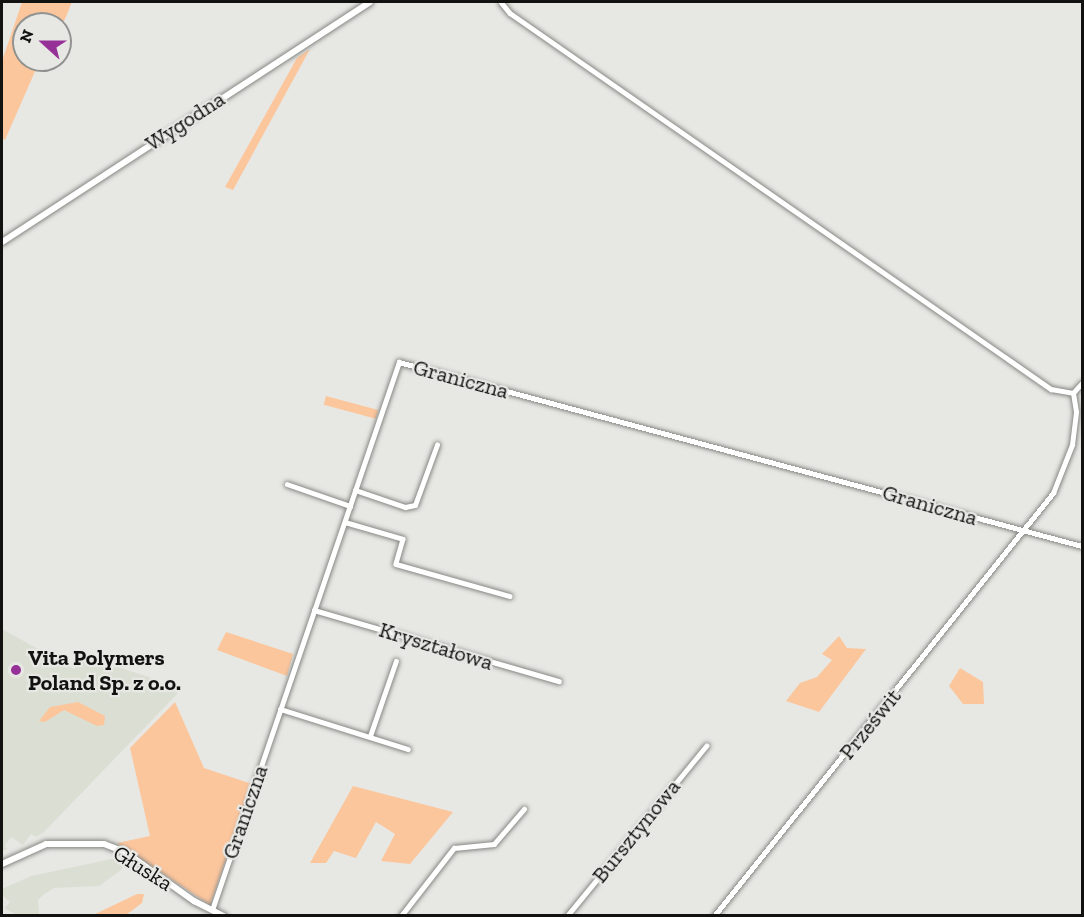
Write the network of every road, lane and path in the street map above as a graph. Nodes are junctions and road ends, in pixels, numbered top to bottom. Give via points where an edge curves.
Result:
1 (370, 2) edge
2 (501, 2) edge
3 (2, 242) edge
4 (1083, 383) edge
5 (1073, 393) junction
6 (437, 445) dead end
7 (287, 484) dead end
8 (355, 490) junction
9 (350, 506) junction
10 (345, 522) junction
11 (1024, 531) junction
12 (1083, 546) edge
13 (510, 596) dead end
14 (314, 610) junction
15 (396, 661) dead end
16 (558, 681) dead end
17 (280, 709) junction
18 (370, 736) junction
19 (706, 746) dead end
20 (408, 749) dead end
21 (524, 809) dead end
22 (2, 864) edge
23 (212, 910) junction
24 (224, 915) edge
25 (400, 915) edge
26 (567, 915) edge
27 (714, 915) edge

1 - 3 street, Wygodna
2 - 5 street via 510,13 1051,389
4 - 5 street
5 - 11 street, Prześwit via 1076,416 1066,468
6 - 8 street via 418,501 410,508
7 - 9 street
8 - 9 street, Graniczna
8 - 11 street, Graniczna via 399,362
9 - 10 street, Graniczna
10 - 13 street via 404,539 396,564
10 - 14 street, Graniczna
11 - 12 street, Graniczna
11 - 27 street, Prześwit
14 - 16 street, Kryształowa
14 - 17 street, Graniczna
15 - 18 street
17 - 18 street
17 - 23 street, Graniczna
18 - 20 street
19 - 26 street, Bursztynowa
21 - 25 street via 494,844 454,848
22 - 23 street, Głuska via 46,844 107,844
23 - 24 street, Głuska

